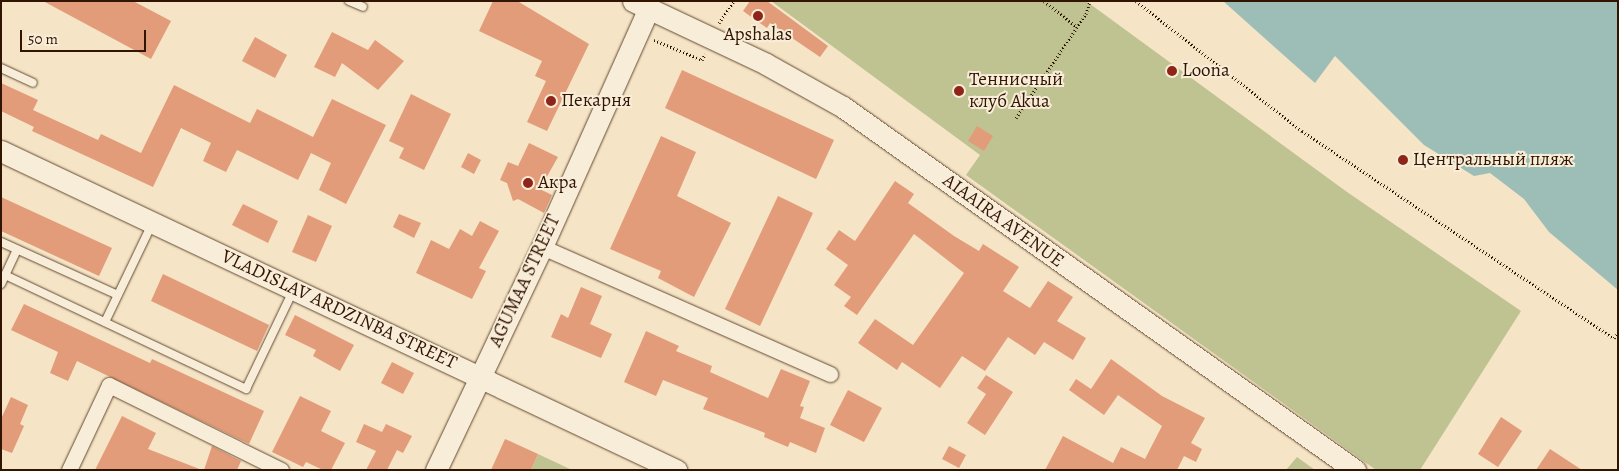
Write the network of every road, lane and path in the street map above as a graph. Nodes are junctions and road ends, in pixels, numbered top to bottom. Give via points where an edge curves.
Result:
1 (349, 1) edge
2 (1044, 1) edge
3 (1090, 1) edge
4 (1136, 1) edge
5 (641, 5) edge
6 (362, 8) dead end
7 (1077, 27) junction
8 (1, 68) edge
9 (33, 83) dead end
10 (1016, 118) dead end
11 (1, 151) edge
12 (153, 222) junction
13 (1, 242) edge
14 (542, 247) junction
15 (17, 249) junction
16 (5, 275) junction
17 (1, 284) edge
18 (294, 289) junction
19 (118, 295) junction
20 (105, 322) junction
21 (1618, 333) edge
22 (830, 374) dead end
23 (480, 376) junction
24 (437, 468) edge
25 (69, 470) edge
26 (281, 470) edge
27 (676, 470) edge
28 (1355, 470) edge

1 - 6 lane
2 - 7 path
3 - 7 path
4 - 21 path via 1302,131 1614,338
5 - 14 main road, AGUMAA STREET
5 - 28 main road, AIAAIRA AVENUE via 766,64 843,107
7 - 10 path
8 - 9 lane
11 - 12 main road, VLADISLAV ARDZINBA STREET
12 - 18 main road, VLADISLAV ARDZINBA STREET
12 - 19 lane
13 - 15 lane
14 - 22 street via 707,317
14 - 23 main road, AGUMAA STREET
15 - 16 lane
15 - 19 lane
16 - 17 lane
16 - 20 lane
18 - 20 lane via 246,389
18 - 23 main road, VLADISLAV ARDZINBA STREET
19 - 20 lane
23 - 24 main road, AGUMAA STREET
23 - 27 main road, VLADISLAV ARDZINBA STREET
25 - 26 street via 109,385

